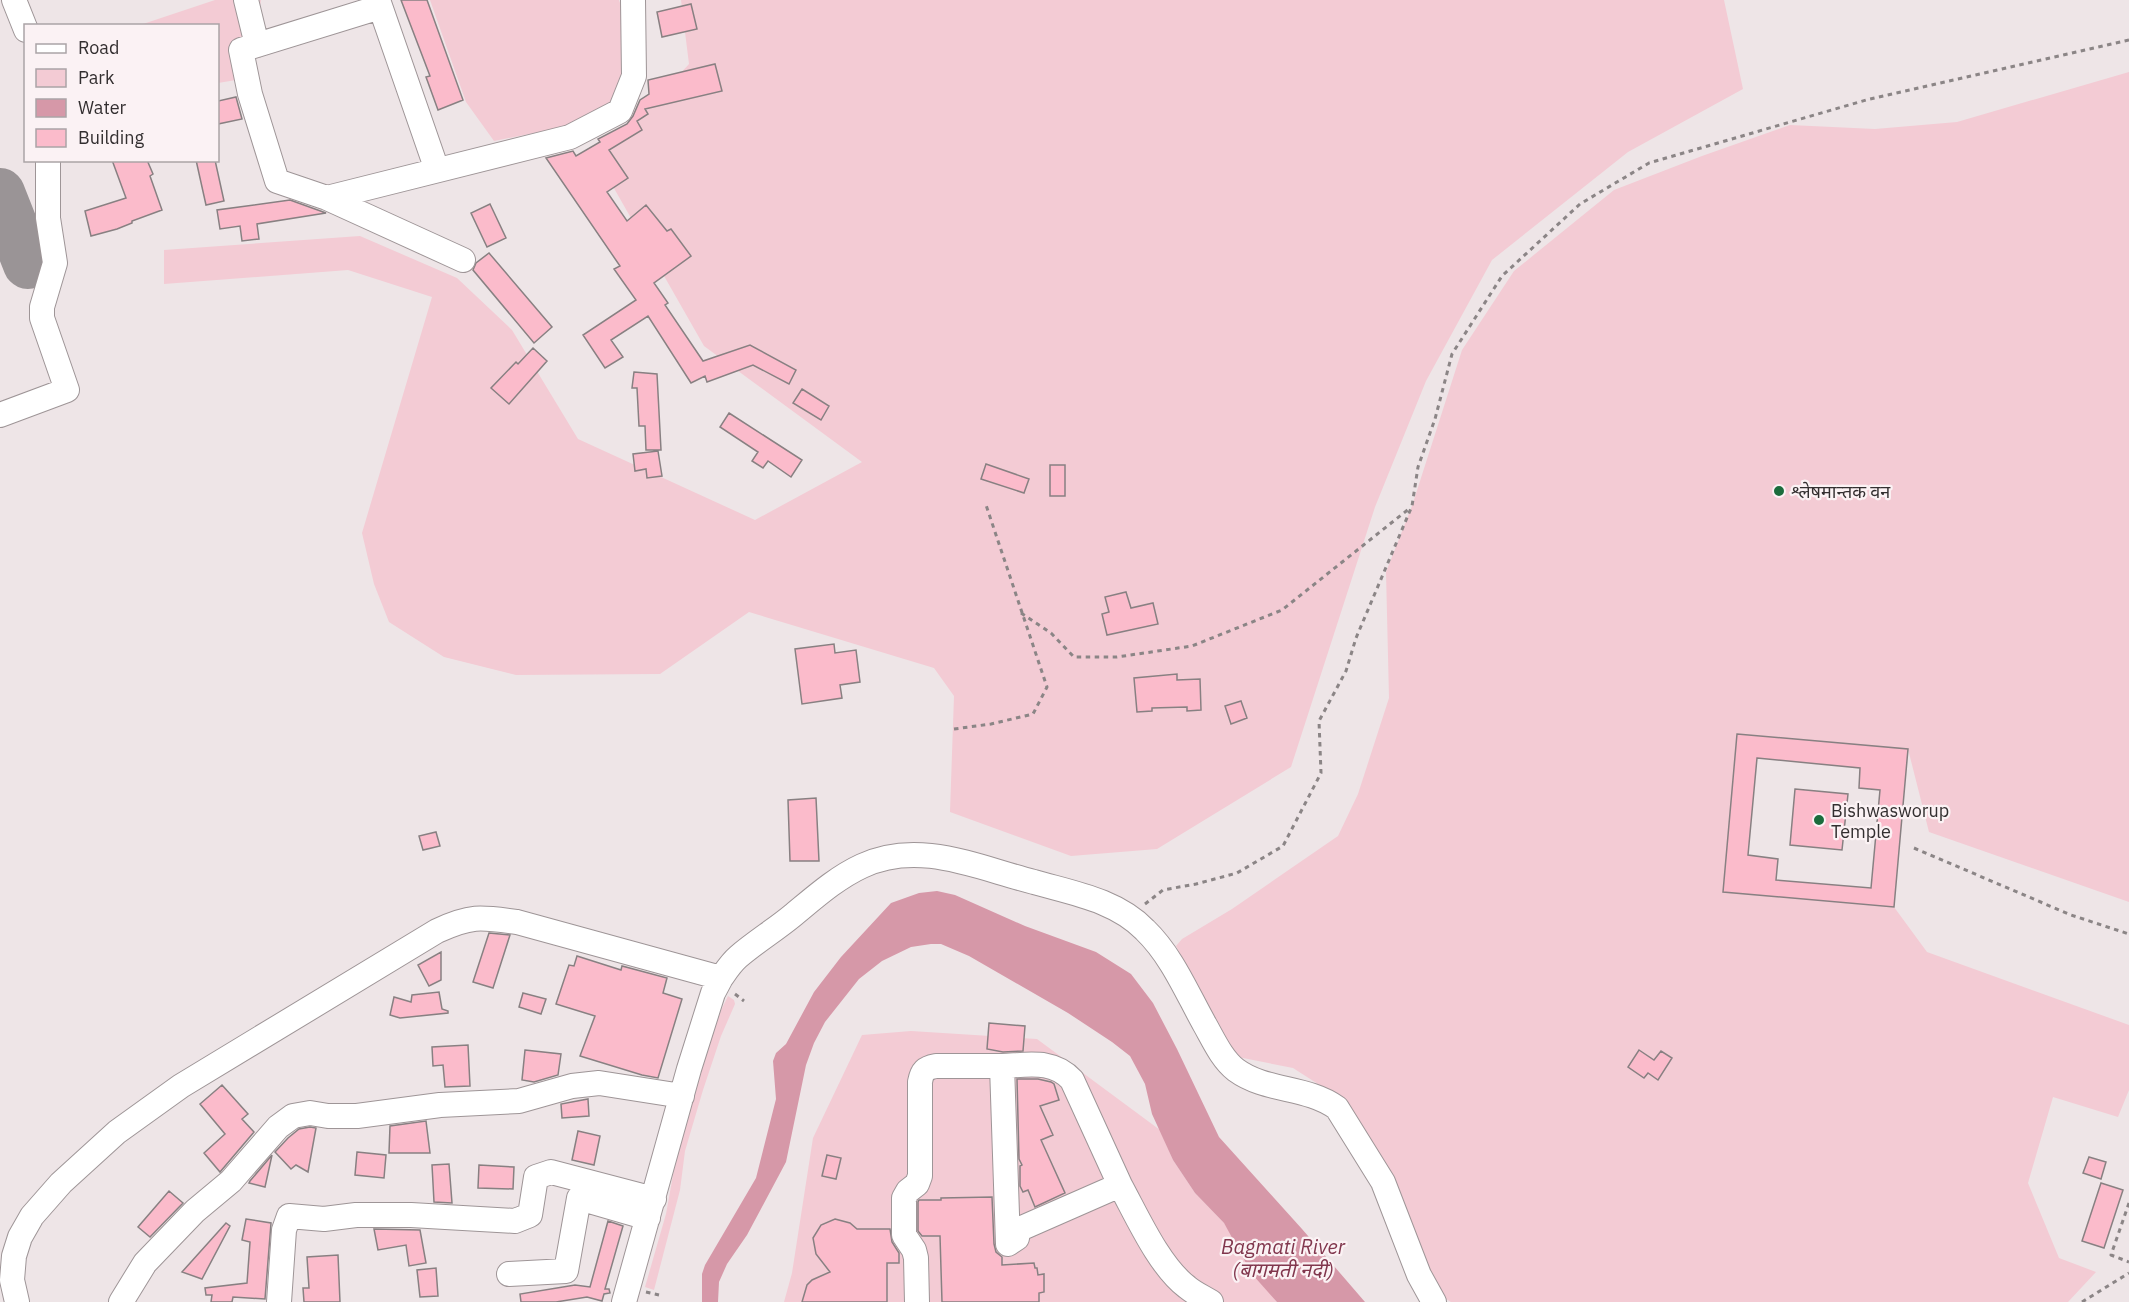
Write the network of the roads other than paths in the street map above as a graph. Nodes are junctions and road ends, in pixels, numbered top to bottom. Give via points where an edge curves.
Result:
1 (14, 0) edge
2 (246, 0) edge
3 (633, 0) edge
4 (379, 4) edge
5 (24, 25) edge
6 (257, 45) junction
7 (48, 162) edge
8 (437, 170) junction
9 (327, 198) junction
10 (463, 260) dead end
11 (0, 416) edge
12 (721, 978) junction
13 (1002, 1066) junction
14 (682, 1096) junction
15 (1120, 1185) junction
16 (651, 1208) junction
17 (509, 1274) dead end
18 (1186, 1294) edge
19 (17, 1302) edge
20 (121, 1302) edge
21 (279, 1302) edge
22 (624, 1302) edge
23 (916, 1302) edge
24 (1211, 1302) edge
25 (1434, 1302) edge

1 - 5 street
2 - 6 street
3 - 8 street via 634,76 620,111 570,137
4 - 6 street
4 - 8 street
6 - 9 street via 241,50 277,181
7 - 11 street via 48,218 55,263 42,318 67,390
8 - 9 street
9 - 10 street
12 - 14 street
12 - 19 street via 517,922 484,917 460,920 181,1086 117,1132 61,1183 20,1236 12,1280
12 - 25 street via 736,958 829,886 862,865 897,855 930,855 971,863 1108,905 1130,916 1166,955 1215,1043 1236,1070 1252,1079 1319,1097 1337,1108 1383,1182 1419,1275
13 - 15 street via 1047,1064 1065,1072
13 - 15 street via 1008,1244 1022,1228
13 - 23 street via 936,1066 922,1073 920,1176 904,1198 904,1235 916,1258
14 - 16 street
14 - 20 street via 599,1083 519,1101 440,1105 357,1116 293,1116 145,1263
15 - 18 street via 1151,1242
16 - 17 street via 579,1198 566,1271
16 - 21 street via 551,1172 536,1177 530,1215 515,1221 411,1215 324,1219 289,1216 284,1230
16 - 22 street
18 - 24 street

